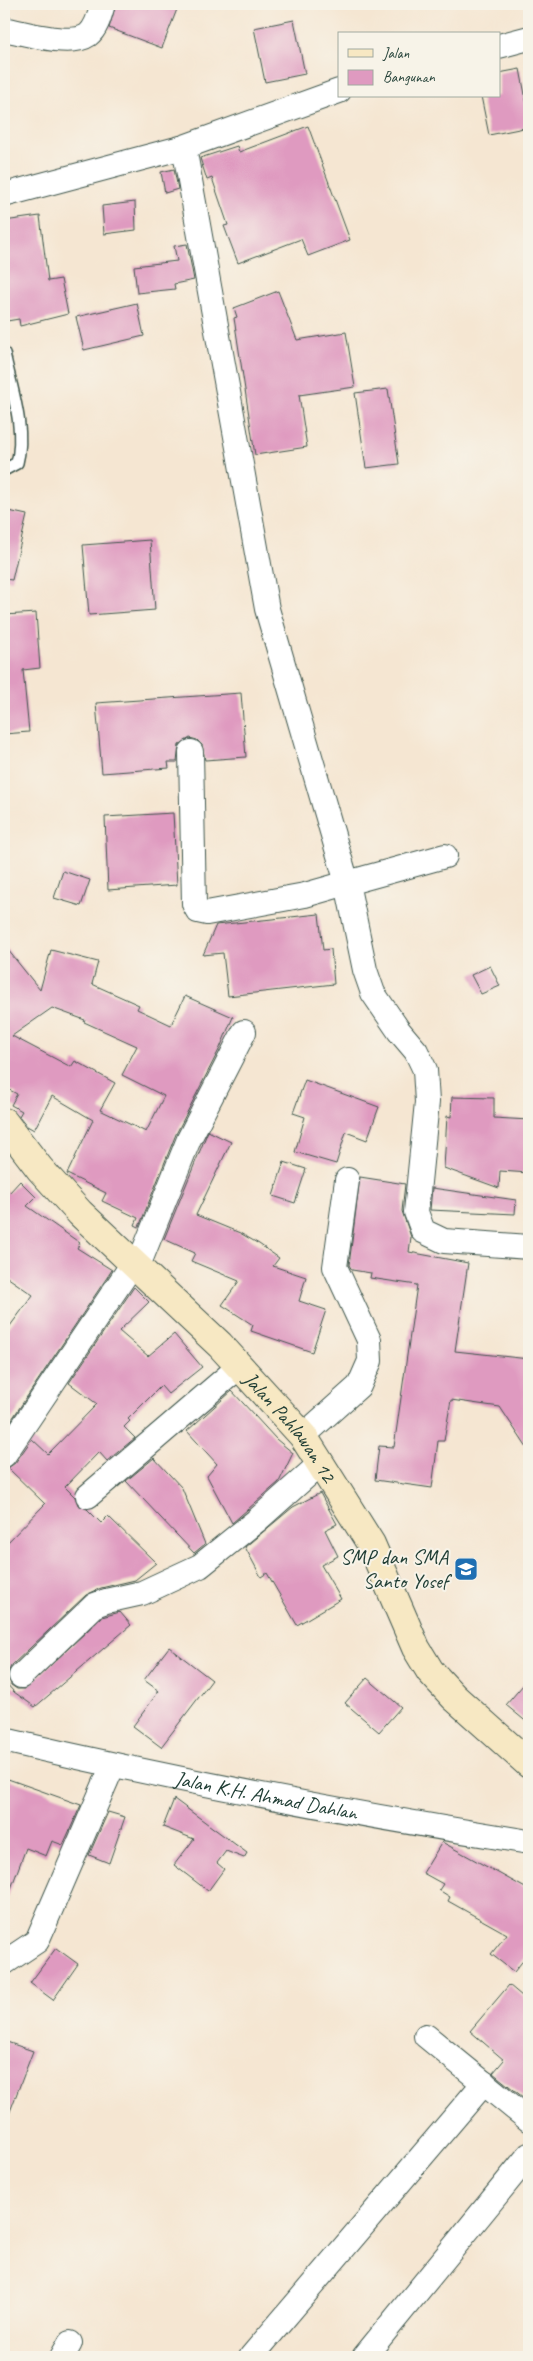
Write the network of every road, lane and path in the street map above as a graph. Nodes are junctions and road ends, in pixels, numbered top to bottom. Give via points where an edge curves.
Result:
1 (103, 4) edge
2 (4, 29) edge
3 (529, 38) edge
4 (500, 46) edge
5 (338, 91) edge
6 (184, 147) junction
7 (4, 195) edge
8 (4, 353) edge
9 (4, 470) edge
10 (191, 752) dead end
11 (445, 856) dead end
12 (347, 883) junction
13 (244, 1032) dead end
14 (4, 1122) edge
15 (347, 1180) dead end
16 (529, 1247) edge
17 (136, 1264) junction
18 (240, 1366) junction
19 (303, 1436) junction
20 (4, 1455) edge
21 (321, 1463) junction
22 (88, 1496) dead end
23 (21, 1676) dead end
24 (4, 1740) edge
25 (529, 1764) edge
26 (113, 1765) junction
27 (529, 1842) edge
28 (4, 1963) edge
29 (426, 2036) dead end
30 (484, 2083) junction
31 (529, 2120) edge
32 (529, 2154) edge
33 (251, 2357) edge
34 (364, 2357) edge

1 - 2 street via 95,26 82,38 54,38
3 - 4 street
5 - 6 street
6 - 7 street
6 - 12 street via 267,609
8 - 9 lane via 19,428 20,451 17,463
10 - 12 street via 194,904 198,911 207,914 305,895
11 - 12 street
12 - 16 street via 373,993 416,1051 425,1070 427,1102 416,1212 422,1231 444,1241
13 - 17 street via 189,1139
14 - 17 main road, Jalan Pahlawan 12 via 80,1213
15 - 19 street via 335,1267 369,1340 370,1361 359,1386
17 - 18 main road, Jalan Pahlawan 12
17 - 20 street
18 - 19 main road, Jalan Pahlawan 12
18 - 22 street
19 - 21 main road, Jalan Pahlawan 12
21 - 23 street via 200,1566 142,1593 95,1605
21 - 25 main road, Jalan Pahlawan 12 via 371,1544 409,1632 430,1670 454,1697
24 - 26 street, Jalan K.H. Ahmad Dahlan
26 - 27 street, Jalan K.H. Ahmad Dahlan
26 - 28 street via 37,1941
29 - 30 street
30 - 31 street
30 - 33 street
32 - 34 street

